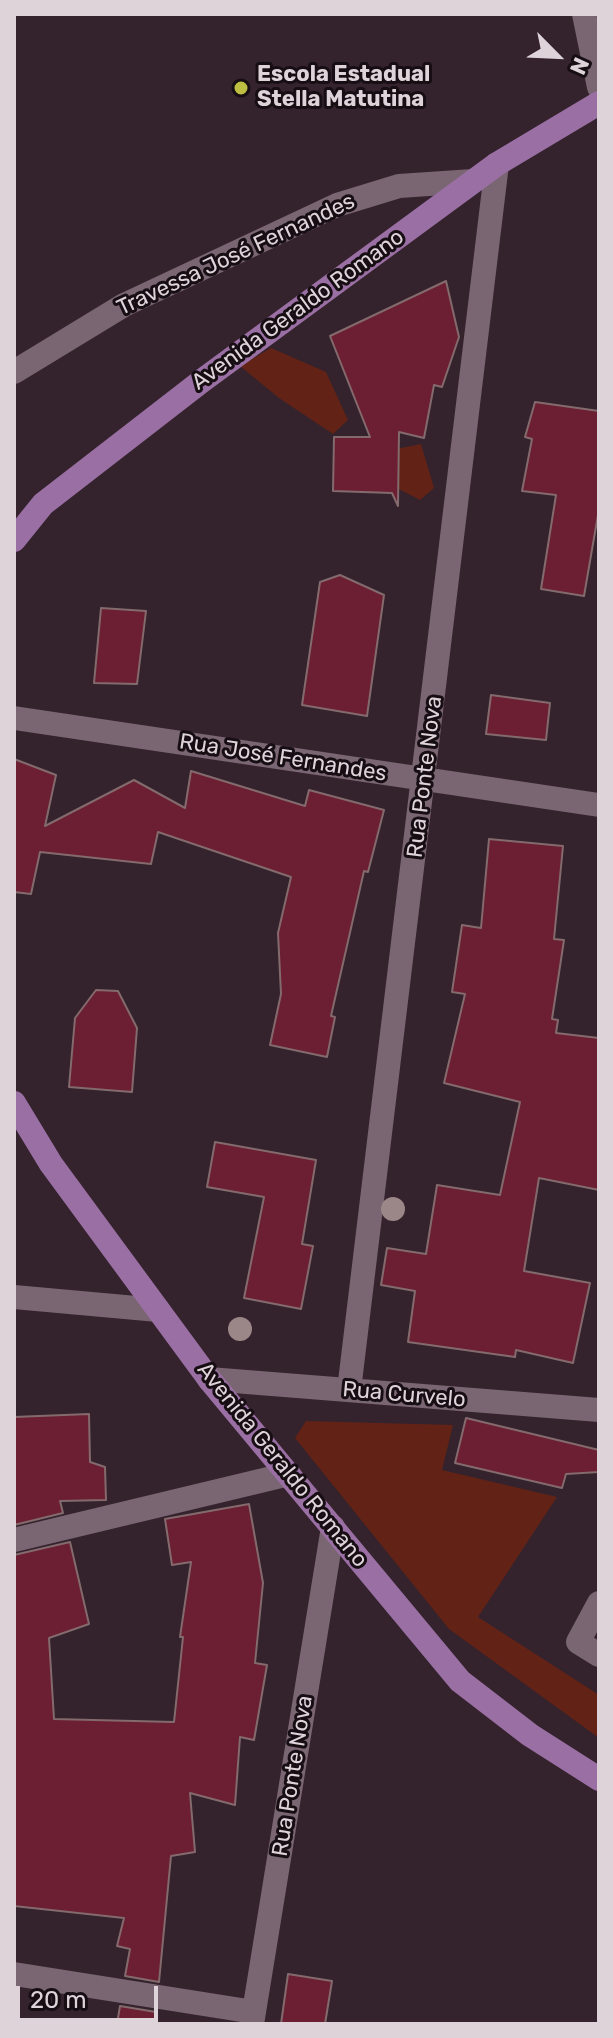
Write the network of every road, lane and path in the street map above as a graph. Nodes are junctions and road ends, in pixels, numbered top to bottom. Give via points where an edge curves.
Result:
1 (584, 14) edge
2 (599, 87) edge
3 (599, 103) edge
4 (497, 164) junction
5 (473, 181) junction
6 (14, 372) edge
7 (14, 540) edge
8 (14, 718) edge
9 (425, 780) junction
10 (599, 805) edge
11 (14, 1103) edge
12 (14, 1297) edge
13 (158, 1310) junction
14 (209, 1379) junction
15 (349, 1390) junction
16 (599, 1410) edge
17 (289, 1474) junction
18 (333, 1527) junction
19 (14, 1540) edge
20 (599, 1603) edge
21 (599, 1655) edge
22 (599, 1779) edge
23 (14, 1974) edge
24 (253, 2018) edge

1 - 2 street
3 - 4 main road, Avenida Geraldo Romano
4 - 5 main road, Avenida Geraldo Romano
4 - 9 street, Rua Ponte Nova
5 - 6 street, Travessa José Fernandes via 399,186 337,205 124,305
5 - 7 main road, Avenida Geraldo Romano via 55,495
8 - 9 street, Rua José Fernandes
9 - 10 street, Rua José Fernandes
9 - 15 street, Rua Ponte Nova
11 - 13 main road, Avenida Geraldo Romano via 51,1164
12 - 13 street
13 - 14 main road, Avenida Geraldo Romano
14 - 15 street, Rua Curvelo
14 - 17 main road, Avenida Geraldo Romano
15 - 16 street, Rua Curvelo
17 - 18 main road, Avenida Geraldo Romano
17 - 19 street
18 - 22 main road, Avenida Geraldo Romano via 460,1681
18 - 24 street, Rua Ponte Nova
20 - 21 street via 578,1642
23 - 24 street

